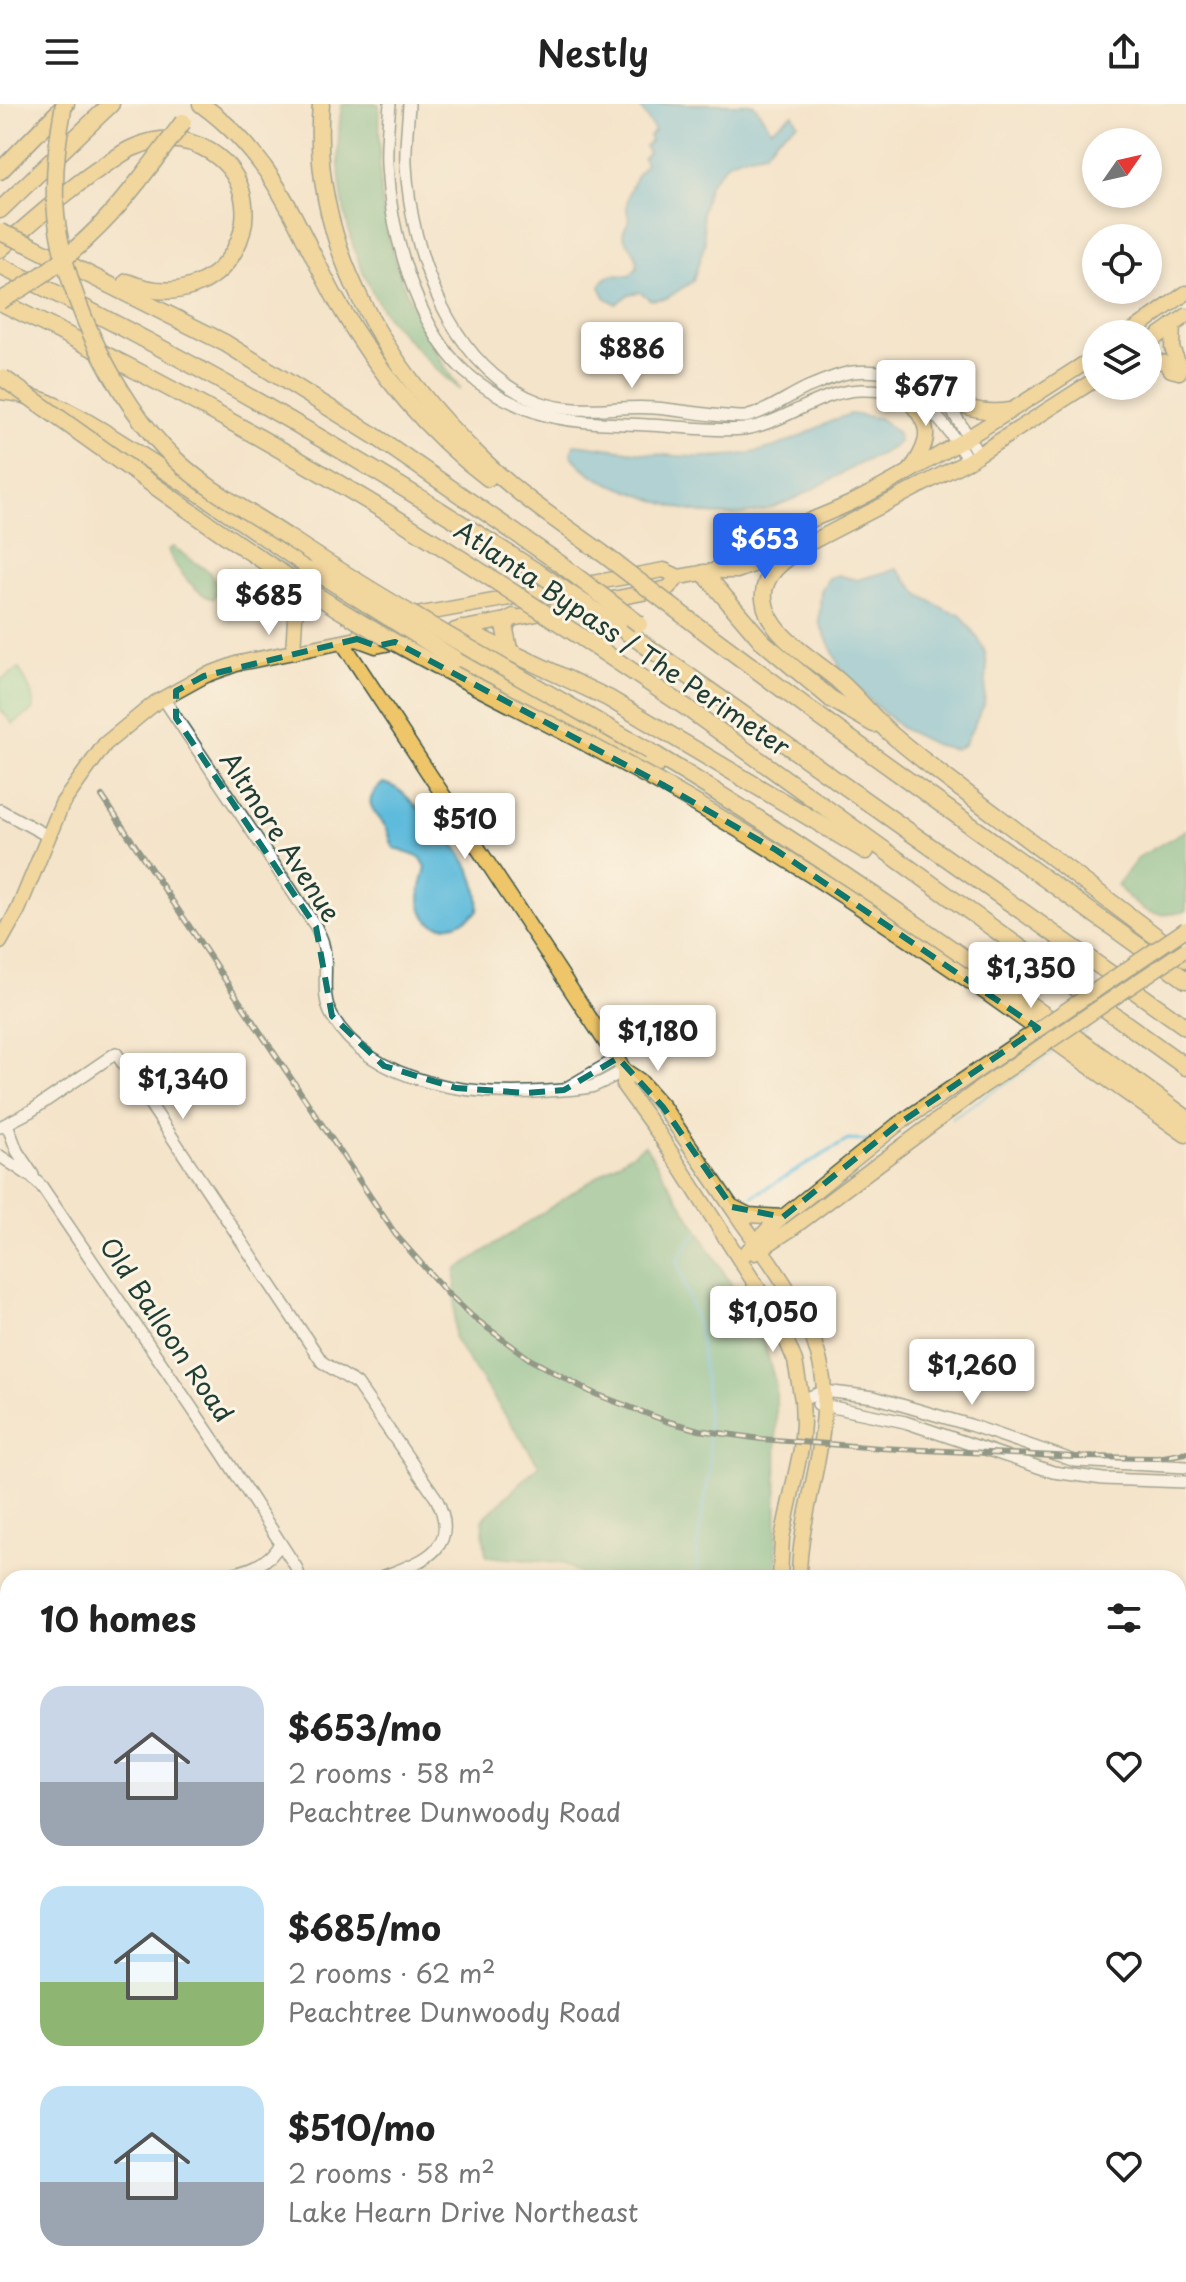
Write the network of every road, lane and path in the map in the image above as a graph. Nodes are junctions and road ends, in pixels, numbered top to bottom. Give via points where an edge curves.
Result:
1 (65, 104) edge
2 (111, 104) edge
3 (199, 104) edge
4 (321, 104) edge
5 (390, 104) edge
6 (409, 104) edge
7 (0, 171) edge
8 (0, 210) edge
9 (0, 232) edge
10 (0, 249) edge
11 (66, 262) junction
12 (4, 269) edge
13 (1186, 293) edge
14 (0, 301) edge
15 (1148, 320) edge
16 (1180, 321) edge
17 (1162, 333) edge
18 (1162, 362) edge
19 (1082, 365) edge
20 (0, 376) edge
21 (1182, 377) edge
22 (1082, 388) edge
23 (0, 391) edge
24 (936, 394) junction
25 (905, 397) junction
26 (1014, 409) junction
27 (963, 441) junction
28 (973, 458) junction
29 (910, 470) junction
30 (537, 507) junction
31 (806, 545) junction
32 (709, 572) junction
33 (679, 577) junction
34 (296, 603) dead end
35 (514, 617) junction
36 (461, 629) junction
37 (350, 641) junction
38 (293, 652) junction
39 (510, 654) junction
40 (667, 660) junction
41 (170, 695) junction
42 (889, 732) junction
43 (0, 810) edge
44 (48, 836) junction
45 (907, 868) junction
46 (844, 876) junction
47 (1186, 929) edge
48 (0, 942) edge
49 (1186, 949) edge
50 (1186, 959) edge
51 (1186, 980) edge
52 (1186, 1027) edge
53 (621, 1064) junction
54 (1186, 1067) edge
55 (1186, 1118) edge
56 (4, 1126) edge
57 (1186, 1134) edge
58 (0, 1156) edge
59 (38, 1182) junction
60 (732, 1207) junction
61 (786, 1224) junction
62 (759, 1246) junction
63 (740, 1259) junction
64 (824, 1398) junction
65 (802, 1400) junction
66 (1186, 1467) edge
67 (1186, 1482) edge
68 (280, 1543) junction
69 (246, 1570) edge
70 (297, 1570) edge
71 (398, 1570) edge
72 (780, 1570) edge
73 (799, 1570) edge

1 - 7 highway
1 - 46 highway, bridge via 55,203 70,274 87,326 115,381 176,461 369,591 649,751
2 - 8 highway
3 - 14 highway, bridge via 91,237 53,269
3 - 30 highway via 231,129 270,173 336,299 421,420 487,477
4 - 30 highway via 325,196 361,303 447,425
5 - 25 street via 389,189 415,292 449,355 499,395 571,421 731,429 761,425 843,391
6 - 24 street via 408,186 433,286 453,328 478,360 522,394 572,409 655,408 731,417 758,414 803,390 865,371 908,378
9 - 11 highway, bridge
10 - 11 highway via 85,178 155,140 200,145 230,170 239,188 243,224 237,246 225,266 200,285 181,291 142,289
11 - 40 highway, bridge via 225,343 378,438 639,624
12 - 40 highway, Atlanta Bypass / The Perimeter, bridge via 300,424
13 - 15 main road
14 - 45 highway, Atlanta Bypass / The Perimeter, bridge via 283,451 418,531 721,732
16 - 17 main road
16 - 21 main road via 1172,349
18 - 21 main road
19 - 26 main road
20 - 57 highway, bridge via 287,577 450,674 776,850
22 - 28 main road
23 - 46 highway, bridge via 40,398 92,425 455,659 655,763
24 - 26 main road via 980,412
24 - 27 street via 948,405
25 - 27 street via 936,413
25 - 29 main road via 927,431 925,447
26 - 27 main road
27 - 28 street
27 - 29 main road
28 - 31 main road
29 - 32 main road via 854,501 735,553
30 - 51 highway, bridge
31 - 32 main road via 737,571
31 - 42 highway via 766,584 764,601 771,621
32 - 33 main road
32 - 42 highway via 762,641 831,699
33 - 35 main road via 668,588
33 - 37 main road via 664,570 504,597 366,624
34 - 38 main road
35 - 36 main road
35 - 39 highway via 505,630
36 - 37 main road via 376,646
36 - 39 highway
37 - 38 main road
37 - 53 main road
38 - 41 main road via 239,663
39 - 45 highway via 608,698 873,855
40 - 52 highway, Atlanta Bypass / The Perimeter
41 - 44 main road via 105,744 62,804
41 - 53 street, Altmore Avenue via 176,718 316,927 323,944 325,1000 350,1040 384,1066 456,1088 495,1093 564,1090
42 - 50 highway
43 - 44 street
44 - 48 main road
45 - 54 highway, Atlanta Bypass / The Perimeter
46 - 55 highway, bridge
47 - 61 main road, bridge via 897,1125
49 - 61 main road, bridge
53 - 60 main road via 663,1107
53 - 63 main road via 624,1086
56 - 59 street
56 - 71 street via 116,1053 322,1362 357,1384 445,1516 436,1550
58 - 59 street, Old Balloon Road
59 - 68 street, Old Balloon Road
60 - 61 main road
60 - 62 main road
61 - 62 main road
62 - 63 main road
62 - 64 main road via 807,1323
63 - 65 main road via 784,1330
64 - 65 street
64 - 66 street via 874,1397 1075,1461
64 - 67 street via 1053,1472
64 - 73 main road
65 - 72 main road via 801,1449
68 - 69 street via 271,1558
68 - 70 street, Old Balloon Road

